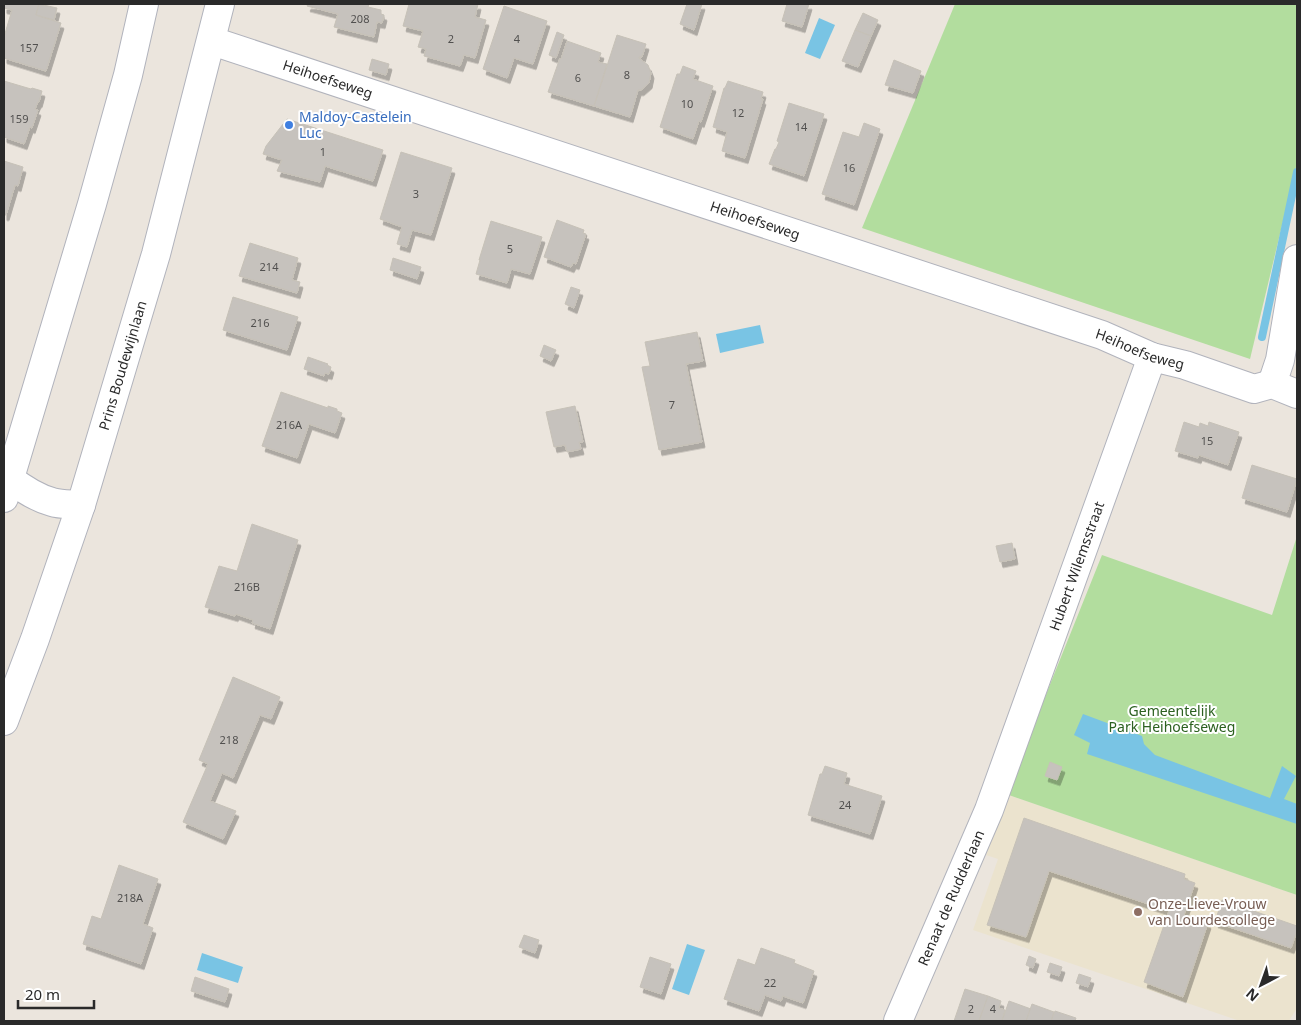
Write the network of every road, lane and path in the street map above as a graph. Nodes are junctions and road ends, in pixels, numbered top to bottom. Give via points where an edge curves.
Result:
1 (144, 4) edge
2 (220, 4) edge
3 (212, 41) junction
4 (1297, 259) edge
5 (1152, 357) junction
6 (1272, 384) junction
7 (1297, 394) edge
8 (7, 489) edge
9 (81, 504) junction
10 (4, 721) edge
11 (1002, 775) joint
12 (898, 1021) edge

1 - 8 street via 92,204
2 - 3 street, Prins Boudewijnlaan
3 - 5 street, Heihoefseweg via 1092,332
3 - 9 street, Prins Boudewijnlaan via 156,254
4 - 6 street via 1280,360
5 - 6 street, Heihoefseweg via 1254,389
5 - 11 street, Hubert Wilemsstraat
6 - 7 street, Heihoefseweg
8 - 9 street via 20,487 54,503
9 - 10 street, Prins Boudewijnlaan
11 - 12 street, Renaat de Rudderlaan

